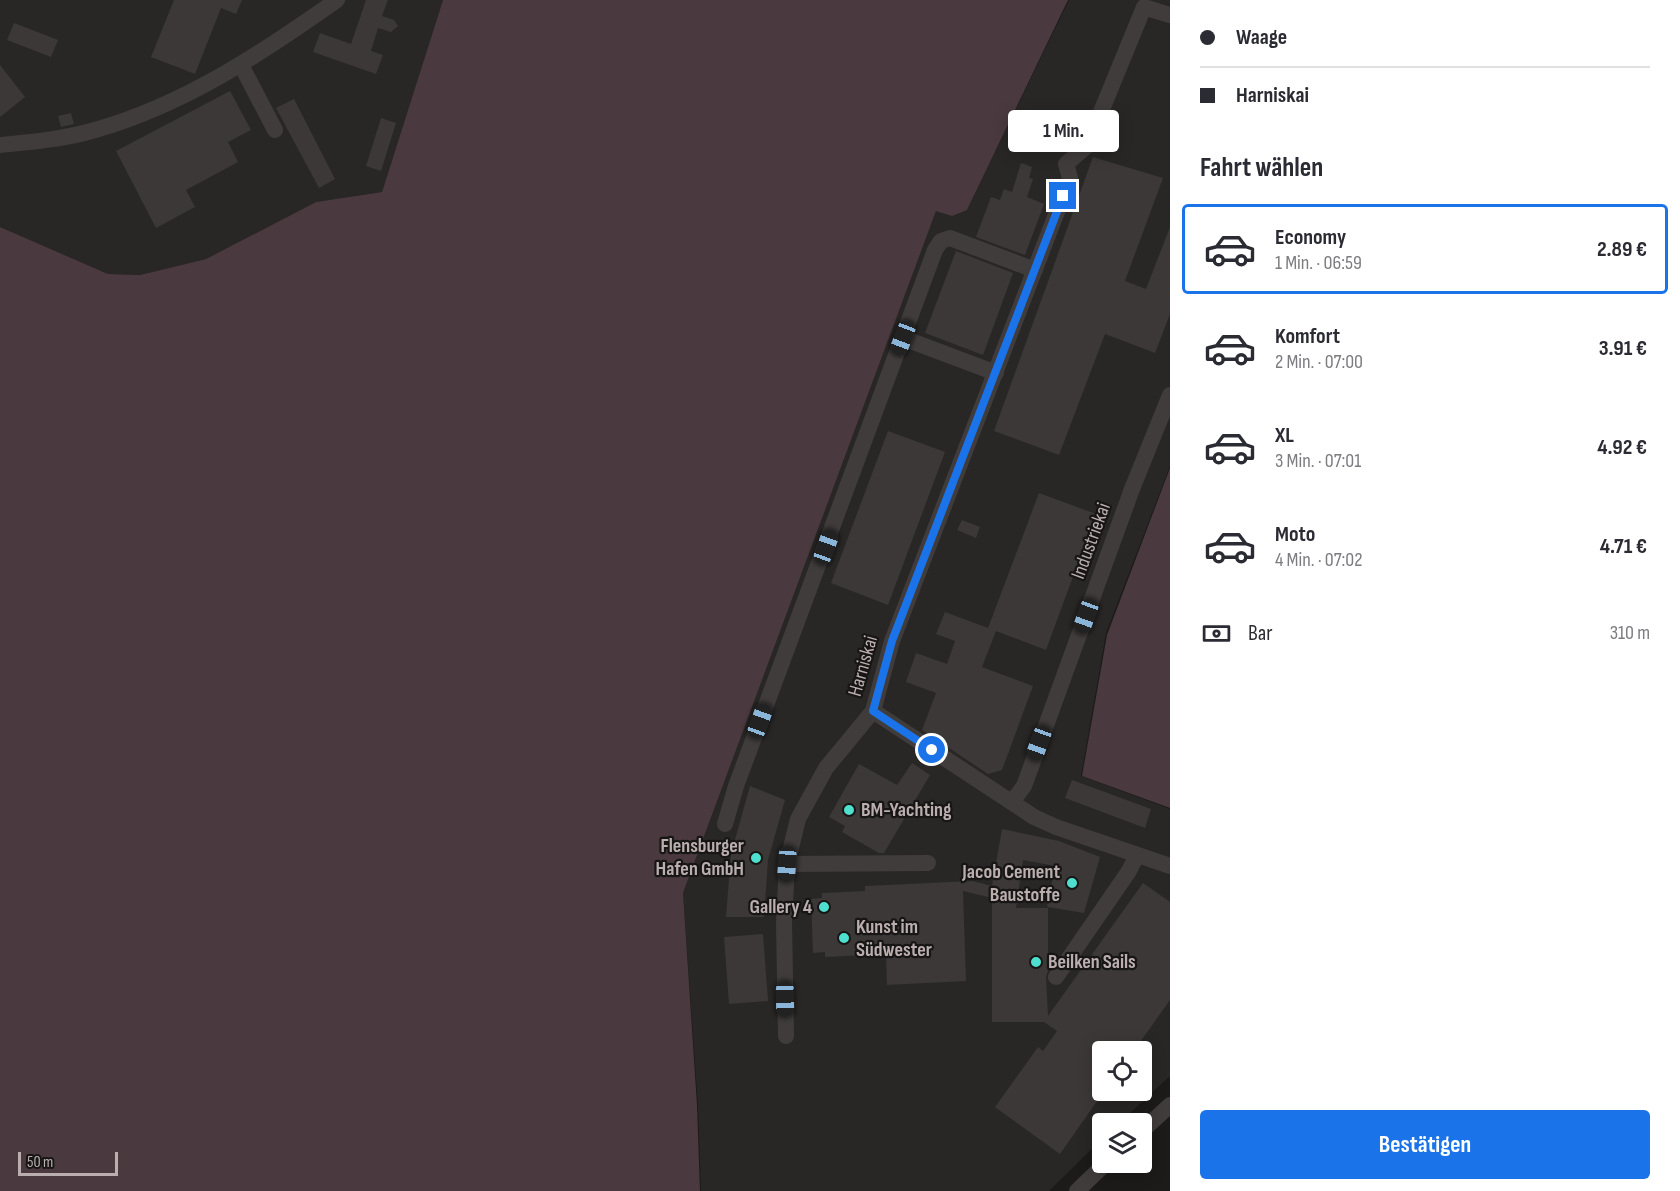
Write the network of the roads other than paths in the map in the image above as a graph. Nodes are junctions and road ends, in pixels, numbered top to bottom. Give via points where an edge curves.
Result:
1 (337, 0) edge
2 (1170, 15) edge
3 (241, 65) junction
4 (275, 130) dead end
5 (0, 145) edge
6 (1035, 270) junction
7 (903, 338) junction
8 (996, 373) junction
9 (1170, 395) edge
10 (873, 711) junction
11 (1012, 802) junction
12 (725, 824) dead end
13 (1137, 855) junction
14 (928, 863) dead end
15 (787, 864) junction
16 (1170, 866) edge
17 (1056, 976) dead end
18 (786, 1036) dead end
19 (1170, 1105) edge
20 (1152, 1122) edge
21 (1096, 1173) edge
22 (1077, 1191) edge

1 - 3 street
2 - 6 street, Harniskai via 1144,7 1087,146 1066,164 1070,178
3 - 4 street
3 - 5 street via 153,111 94,131
6 - 7 street via 950,238 941,241
6 - 8 street, Harniskai
7 - 8 street
7 - 12 street
8 - 10 street, Harniskai via 892,641
9 - 11 street, Industriekai via 1024,786
10 - 11 street
10 - 15 street, Harniskai via 826,768 798,819
11 - 13 street via 1056,827
13 - 16 street
13 - 17 street
14 - 15 street
15 - 18 street, Harniskai
19 - 20 street
21 - 22 street

